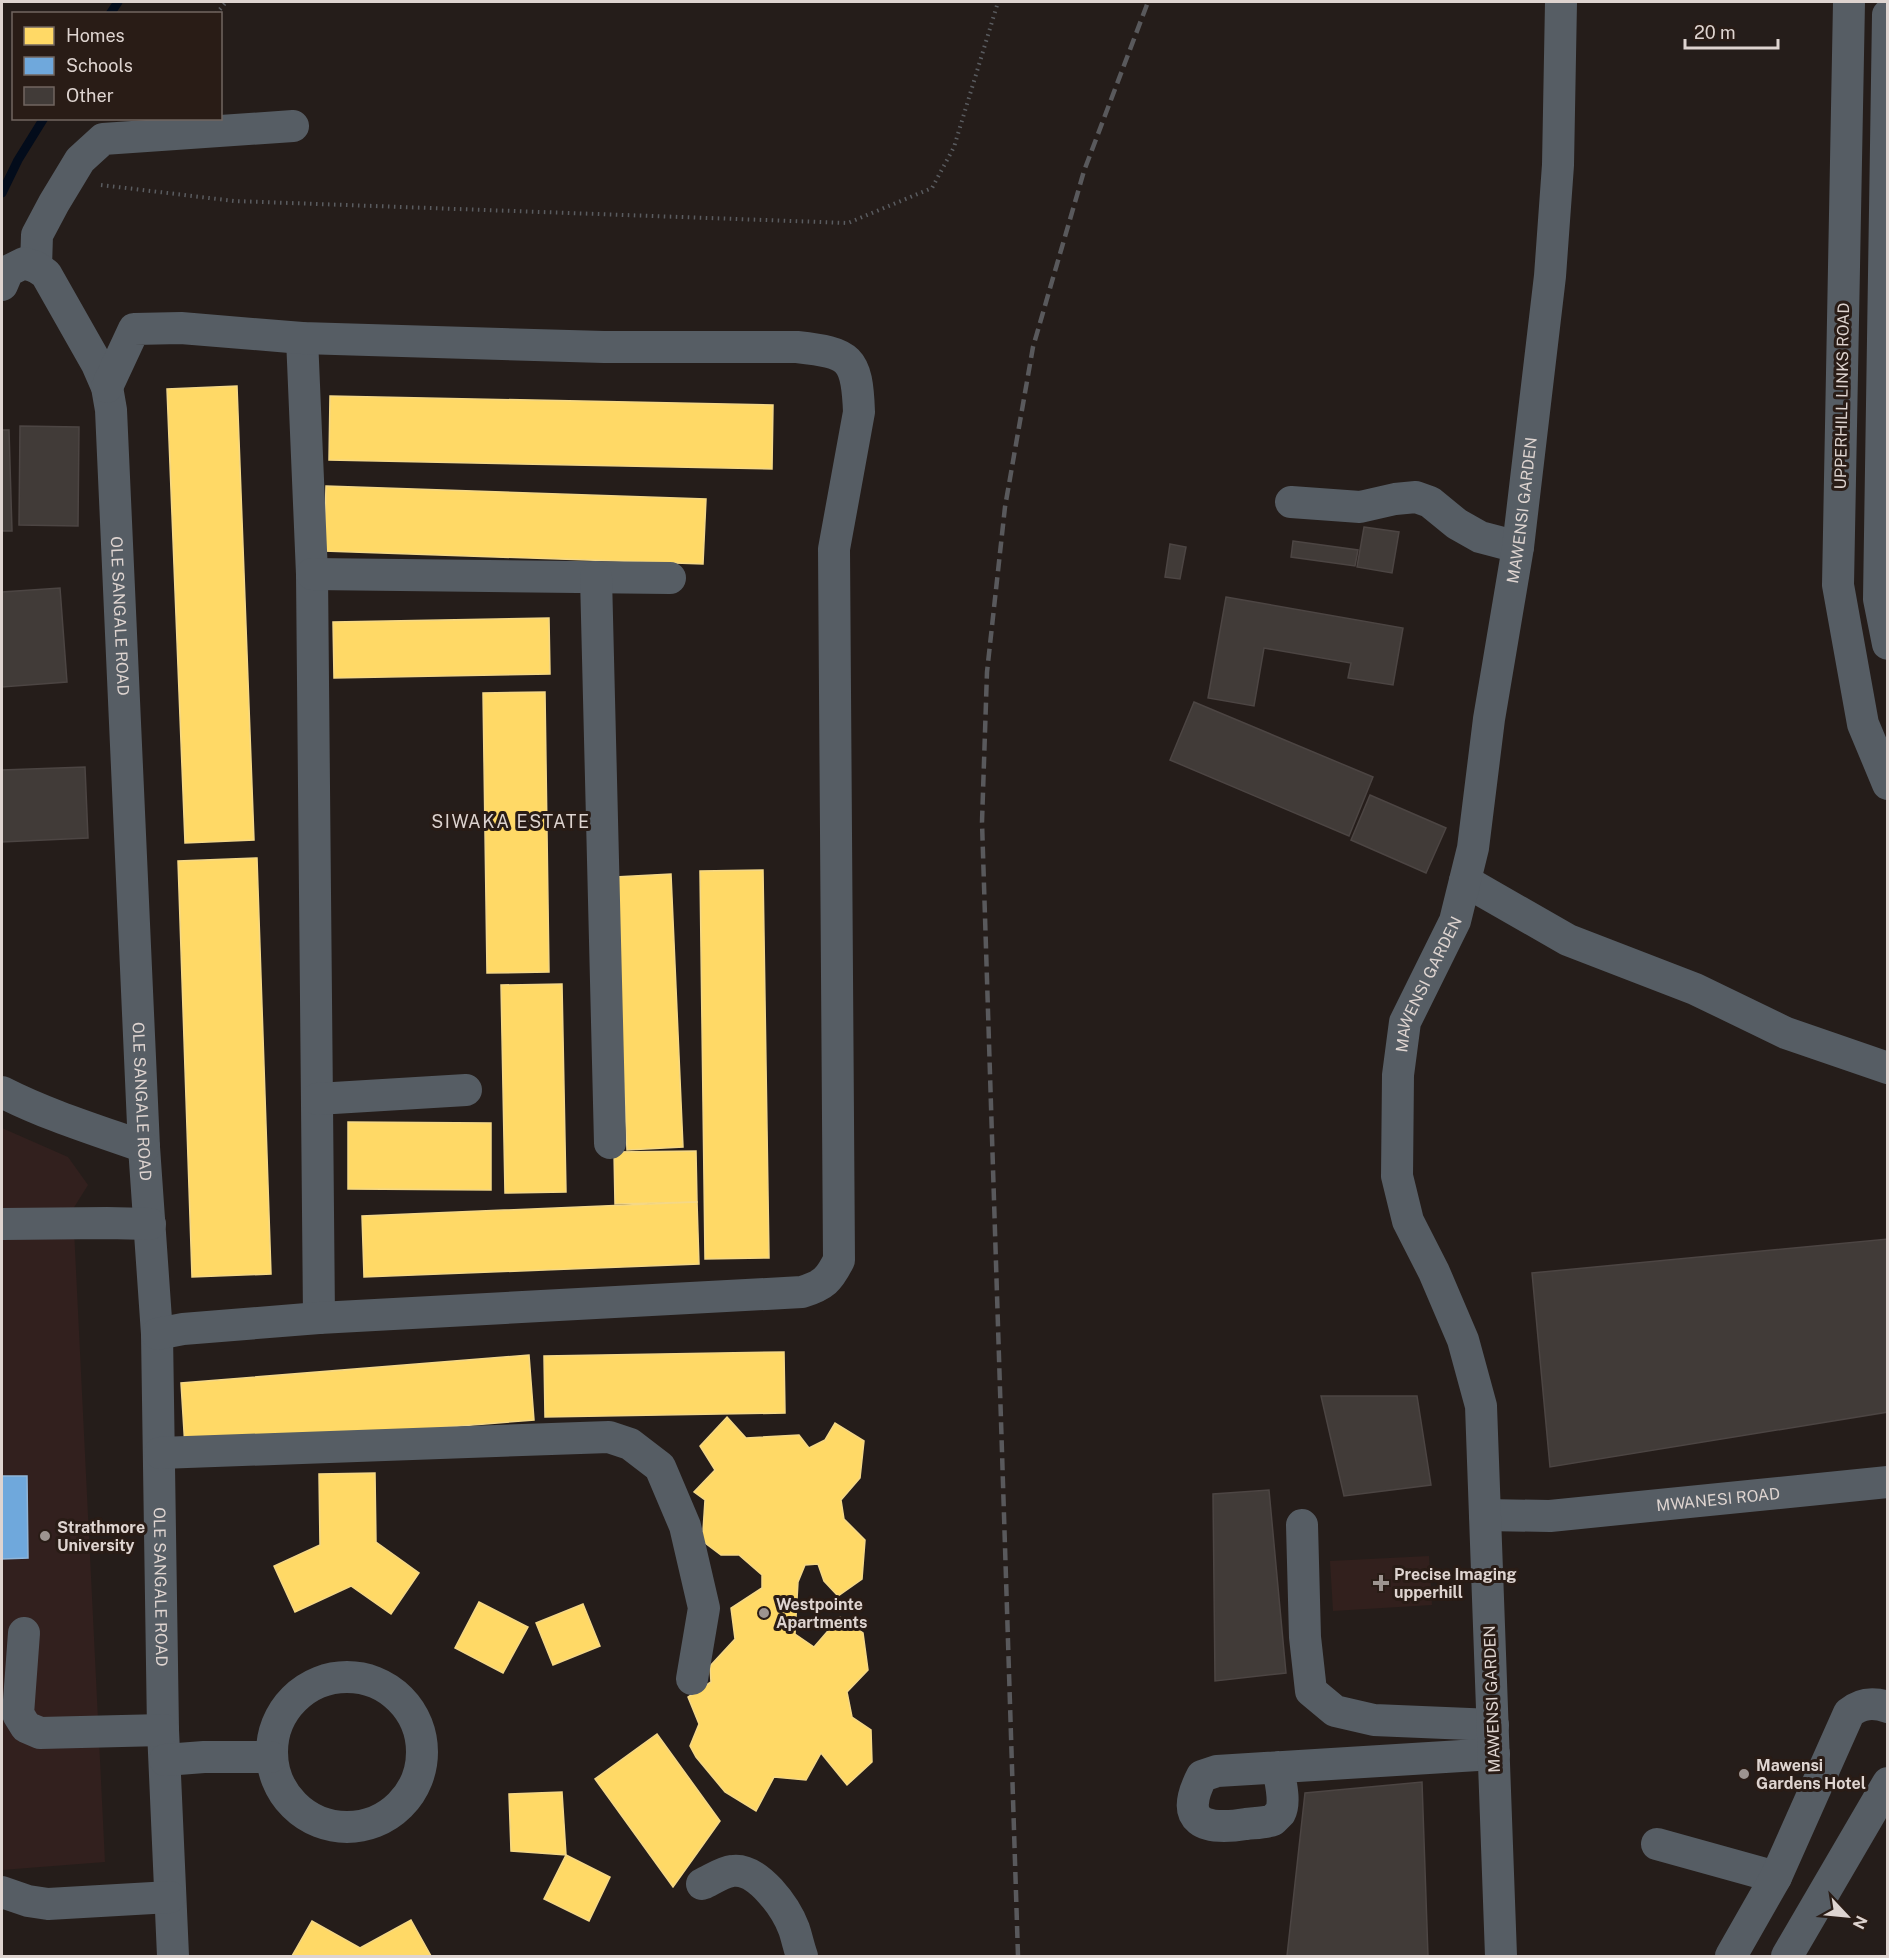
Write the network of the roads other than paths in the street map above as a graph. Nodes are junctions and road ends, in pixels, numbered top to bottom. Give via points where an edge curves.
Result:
1 (1561, 2) edge
2 (1849, 2) edge
3 (1887, 15) edge
4 (293, 126) dead end
5 (36, 267) junction
6 (2, 285) edge
7 (303, 338) junction
8 (107, 387) junction
9 (1291, 502) dead end
10 (1518, 547) junction
11 (312, 574) junction
12 (596, 577) junction
13 (670, 578) dead end
14 (1887, 644) edge
15 (1887, 784) edge
16 (1465, 881) junction
17 (1887, 1068) edge
18 (466, 1090) dead end
19 (2, 1092) edge
20 (317, 1099) junction
21 (610, 1143) dead end
22 (144, 1147) junction
23 (4, 1221) edge
24 (150, 1224) junction
25 (319, 1318) junction
26 (157, 1334) junction
27 (160, 1453) junction
28 (1887, 1482) edge
29 (1485, 1515) junction
30 (1302, 1526) dead end
31 (24, 1633) dead end
32 (692, 1679) dead end
33 (1887, 1707) edge
34 (1493, 1740) junction
35 (164, 1745) junction
36 (271, 1757) junction
37 (1278, 1767) dead end
38 (1887, 1783) edge
39 (1657, 1844) dead end
40 (1776, 1877) junction
41 (702, 1884) dead end
42 (2, 1892) edge
43 (170, 1898) junction
44 (173, 1956) edge
45 (802, 1956) edge
46 (1501, 1956) edge
47 (1731, 1956) edge
48 (1787, 1956) edge

1 - 10 street, MAWENSI GARDEN via 1558,165 1550,276
2 - 15 street, UPPERHILL LINKS ROAD via 1838,585 1863,724
3 - 14 street via 1879,599
4 - 5 street via 103,139 80,160 37,235
5 - 6 street via 17,265
5 - 8 street, OLE SANGALE ROAD via 46,274
7 - 8 street via 182,328 134,329
7 - 11 street
7 - 25 street via 826,350 850,362 859,412 834,549 839,1260 830,1277 819,1287 802,1292
8 - 22 street, OLE SANGALE ROAD
9 - 10 street via 1360,507 1416,497 1430,502 1480,537
10 - 16 street, MAWENSI GARDEN
11 - 12 street
11 - 20 street
12 - 13 street
12 - 21 street
16 - 17 street via 1568,940 1695,989 1786,1034
16 - 29 street, MAWENSI GARDEN via 1455,921 1405,1022 1398,1075 1397,1176 1408,1221 1463,1340 1481,1406
18 - 20 street
19 - 22 street
20 - 25 street
22 - 24 street, OLE SANGALE ROAD
23 - 24 street
24 - 26 street, OLE SANGALE ROAD
25 - 26 street
26 - 27 street, OLE SANGALE ROAD
27 - 32 street via 609,1437 630,1444 660,1467 685,1526 704,1608
27 - 35 street, OLE SANGALE ROAD
28 - 29 street, MWANESI ROAD via 1550,1516
29 - 34 street, MAWENSI GARDEN
30 - 34 street via 1311,1691 1335,1711
31 - 35 street via 18,1714 26,1726 40,1732
33 - 40 street via 1869,1704 1849,1713
34 - 37 street
34 - 46 street, MAWENSI GARDEN
35 - 36 street via 204,1757
35 - 43 street, OLE SANGALE ROAD
36 - 36 street via 274,1732 285,1710 302,1692 324,1680 348,1677 373,1681 394,1693 411,1712 420,1735 422,1760 415,1784 401,1805 381,1820 357,1827 332,1827 309,1818 290,1803 277,1782
38 - 48 street
39 - 40 street
40 - 47 street
41 - 45 street via 732,1870 747,1872 763,1883 793,1927
42 - 43 street via 48,1904
43 - 44 street, OLE SANGALE ROAD

